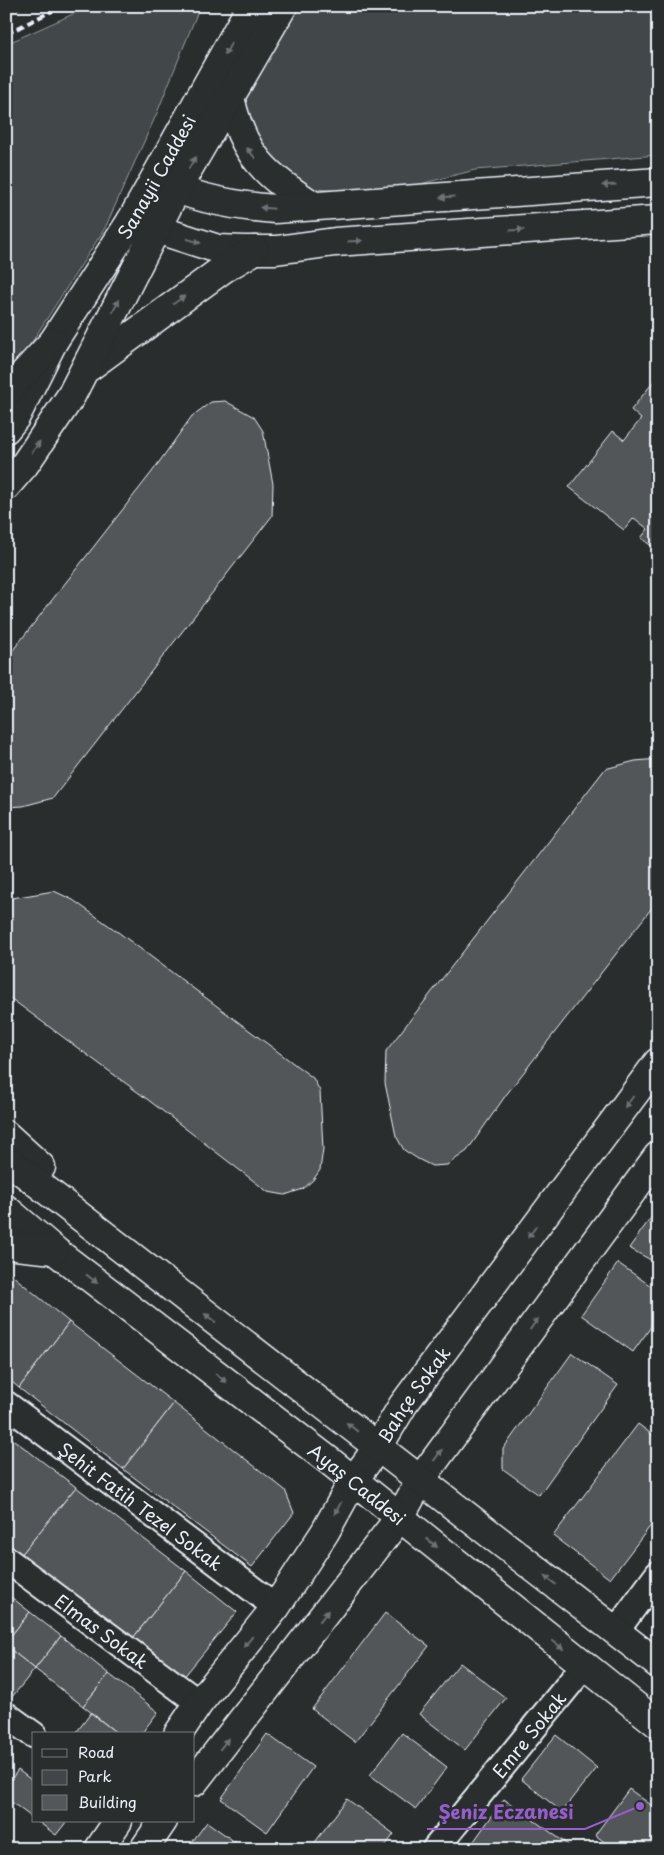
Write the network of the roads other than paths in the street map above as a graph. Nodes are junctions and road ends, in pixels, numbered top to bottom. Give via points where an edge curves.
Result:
1 (251, 6) edge
2 (283, 6) edge
3 (230, 97) junction
4 (658, 182) edge
5 (166, 185) junction
6 (314, 206) junction
7 (658, 220) edge
8 (144, 225) junction
9 (255, 250) junction
10 (53, 342) junction
11 (84, 371) junction
12 (6, 393) edge
13 (6, 428) edge
14 (6, 486) edge
15 (658, 1062) edge
16 (6, 1135) edge
17 (658, 1156) edge
18 (6, 1160) edge
19 (6, 1210) edge
20 (78, 1216) junction
21 (6, 1240) edge
22 (54, 1250) junction
23 (6, 1404) edge
24 (378, 1447) junction
25 (421, 1479) junction
26 (353, 1481) junction
27 (400, 1517) junction
28 (6, 1559) edge
29 (658, 1574) edge
30 (276, 1606) junction
31 (616, 1631) junction
32 (658, 1664) edge
33 (584, 1666) junction
34 (199, 1703) junction
35 (6, 1714) edge
36 (658, 1724) edge
37 (179, 1732) edge
38 (32, 1734) edge
39 (195, 1781) edge
40 (117, 1822) edge
41 (162, 1822) edge
42 (99, 1849) edge
43 (144, 1849) edge
44 (435, 1849) edge

1 -> 5 street, Sanayii Caddesi
2 - 3 street
5 -> 3 street
6 -> 3 street via 269,174 246,148 235,123
4 -> 6 street
6 -> 5 street via 275,209 238,206
5 - 8 street, Sanayii Caddesi
9 -> 7 street
8 -> 9 street via 218,249
8 - 10 street, Sanayii Caddesi
11 -> 8 street
11 -> 9 street via 223,269
10 - 12 street
10 - 13 street via 15,418
14 -> 11 street via 25,464
15 -> 24 street, Bahçe Sokak via 403,1405
16 - 20 street via 50,1175
25 -> 17 street
18 - 20 street
19 - 22 street, Ayaş Caddesi
24 -> 20 street
21 - 22 street via 15,1246
22 -> 26 street, Ayaş Caddesi
23 - 30 street, Şehit Fatih Tezel Sokak
24 - 25 street
24 - 26 street, Bahçe Sokak
25 - 27 street
31 -> 25 street
26 - 27 street, Ayaş Caddesi
26 -> 30 street, Bahçe Sokak via 325,1532
27 -> 33 street, Ayaş Caddesi
39 -> 27 street
28 - 34 street, Elmas Sokak
29 - 31 street
30 -> 34 street, Bahçe Sokak
31 - 32 street
33 - 36 street, Ayaş Caddesi
33 - 44 street, Emre Sokak
34 - 37 street, Bahçe Sokak
35 - 38 street
40 - 42 street
41 - 43 street

